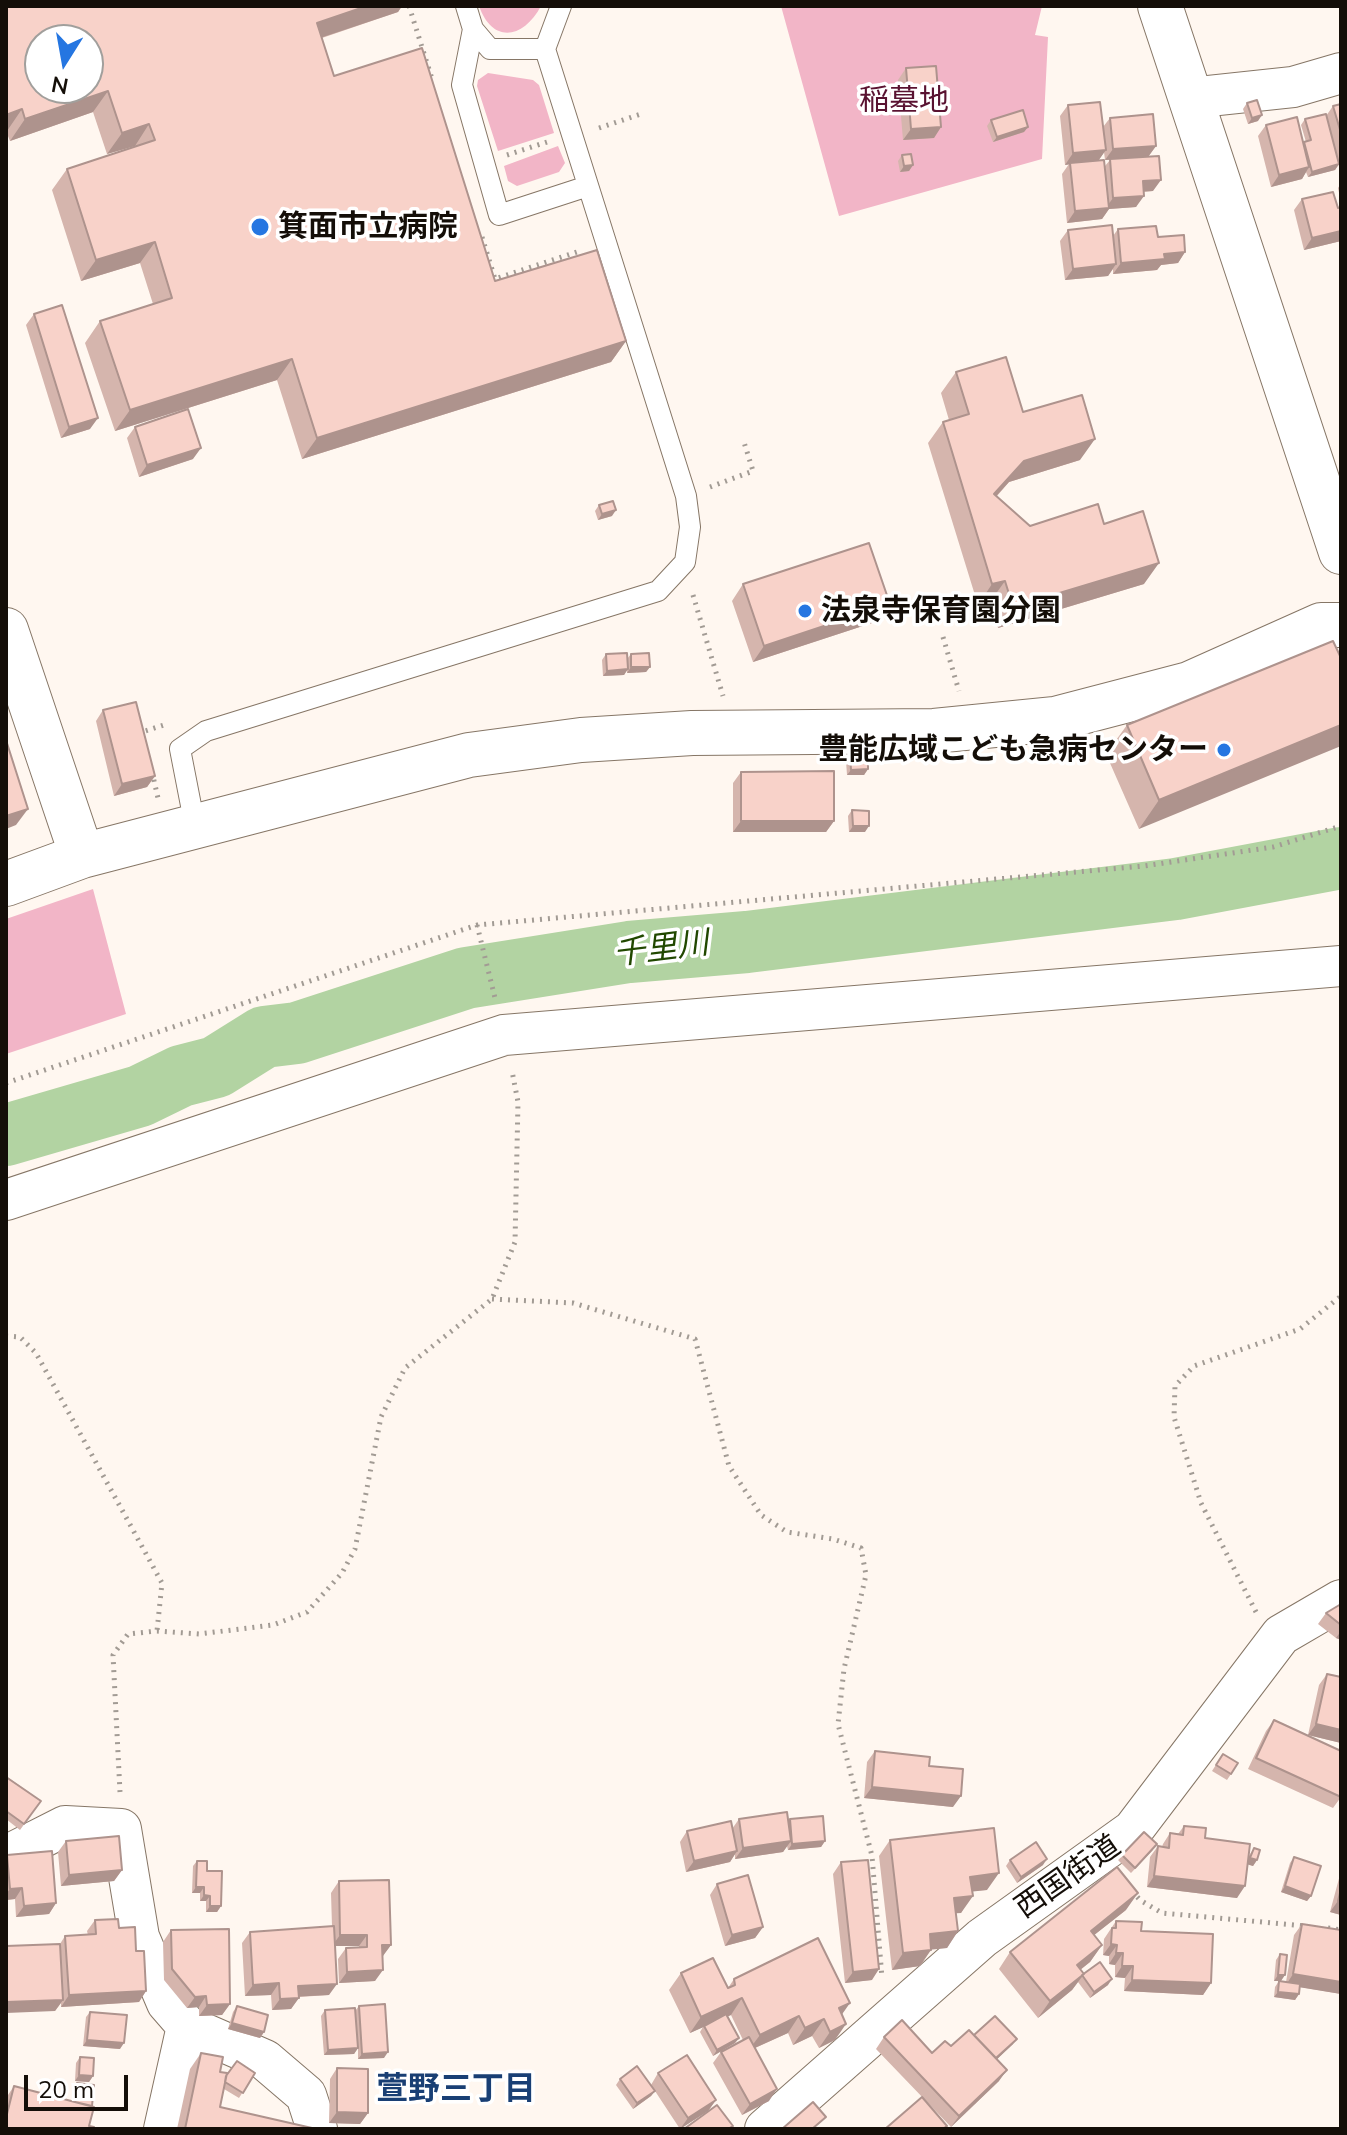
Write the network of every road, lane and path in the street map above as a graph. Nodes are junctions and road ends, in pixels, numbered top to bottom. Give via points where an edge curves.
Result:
1 (466, 6) edge
2 (561, 6) edge
3 (1160, 6) edge
4 (473, 29) junction
5 (545, 49) junction
6 (1341, 73) edge
7 (1190, 98) junction
8 (641, 114) dead end
9 (587, 132) dead end
10 (556, 140) dead end
11 (500, 158) dead end
12 (588, 186) junction
13 (743, 439) dead end
14 (702, 490) dead end
15 (1341, 552) edge
16 (697, 586) dead end
17 (1341, 625) edge
18 (6, 630) edge
19 (943, 637) dead end
20 (962, 699) dead end
21 (726, 705) dead end
22 (195, 826) junction
23 (1341, 826) edge
24 (82, 856) junction
25 (6, 884) edge
26 (477, 925) junction
27 (1341, 966) edge
28 (504, 1035) junction
29 (6, 1083) edge
30 (6, 1200) edge
31 (1341, 1296) edge
32 (492, 1299) junction
33 (6, 1336) edge
34 (1341, 1600) edge
35 (1258, 1616) dead end
36 (157, 1631) junction
37 (121, 1829) junction
38 (6, 1856) edge
39 (1098, 1856) junction
40 (1311, 1927) edge
41 (1326, 1928) edge
42 (1341, 1930) edge
43 (886, 2023) junction
44 (187, 2026) junction
45 (164, 2129) edge
46 (317, 2129) edge
47 (765, 2129) edge

1 - 4 lane
2 - 5 lane
3 - 7 street
4 - 5 lane via 490,49
4 - 12 lane via 462,85 499,215
5 - 12 lane
6 - 7 street via 1293,87
7 - 15 street
8 - 9 path
10 - 11 path
12 - 22 lane via 686,496 690,527 685,562 658,591 206,731 180,749
13 - 14 path via 753,471
16 - 21 path via 693,595
17 - 22 street via 1321,625 1189,684 1055,719 934,731 692,733 581,740 469,755
18 - 24 street
19 - 20 path
22 - 24 street
23 - 26 path via 1273,847 1144,866
24 - 25 street
26 - 28 path
26 - 29 path
27 - 28 street
28 - 30 street
28 - 32 path via 518,1102 515,1242
31 - 35 path via 1300,1329 1194,1366 1175,1386 1174,1417 1201,1503
32 - 36 path via 405,1368 381,1417 355,1549 342,1573 307,1612 273,1625 199,1634
32 - 43 path via 573,1303 695,1339 729,1466 761,1515 787,1532 861,1548 866,1575 844,1669 838,1724 872,1856
33 - 36 path via 20,1337 36,1353 162,1583
34 - 39 street, 西国街道 via 1281,1635 1133,1830
36 - 37 path via 128,1634 113,1655
37 - 38 street via 65,1826
37 - 44 street via 139,1937 167,2003
39 - 40 path via 1140,1900 1162,1913
39 - 43 street, 西国街道 via 982,1938
41 - 42 path
43 - 47 street, 西国街道
44 - 45 street
44 - 46 street via 265,2060 306,2095

